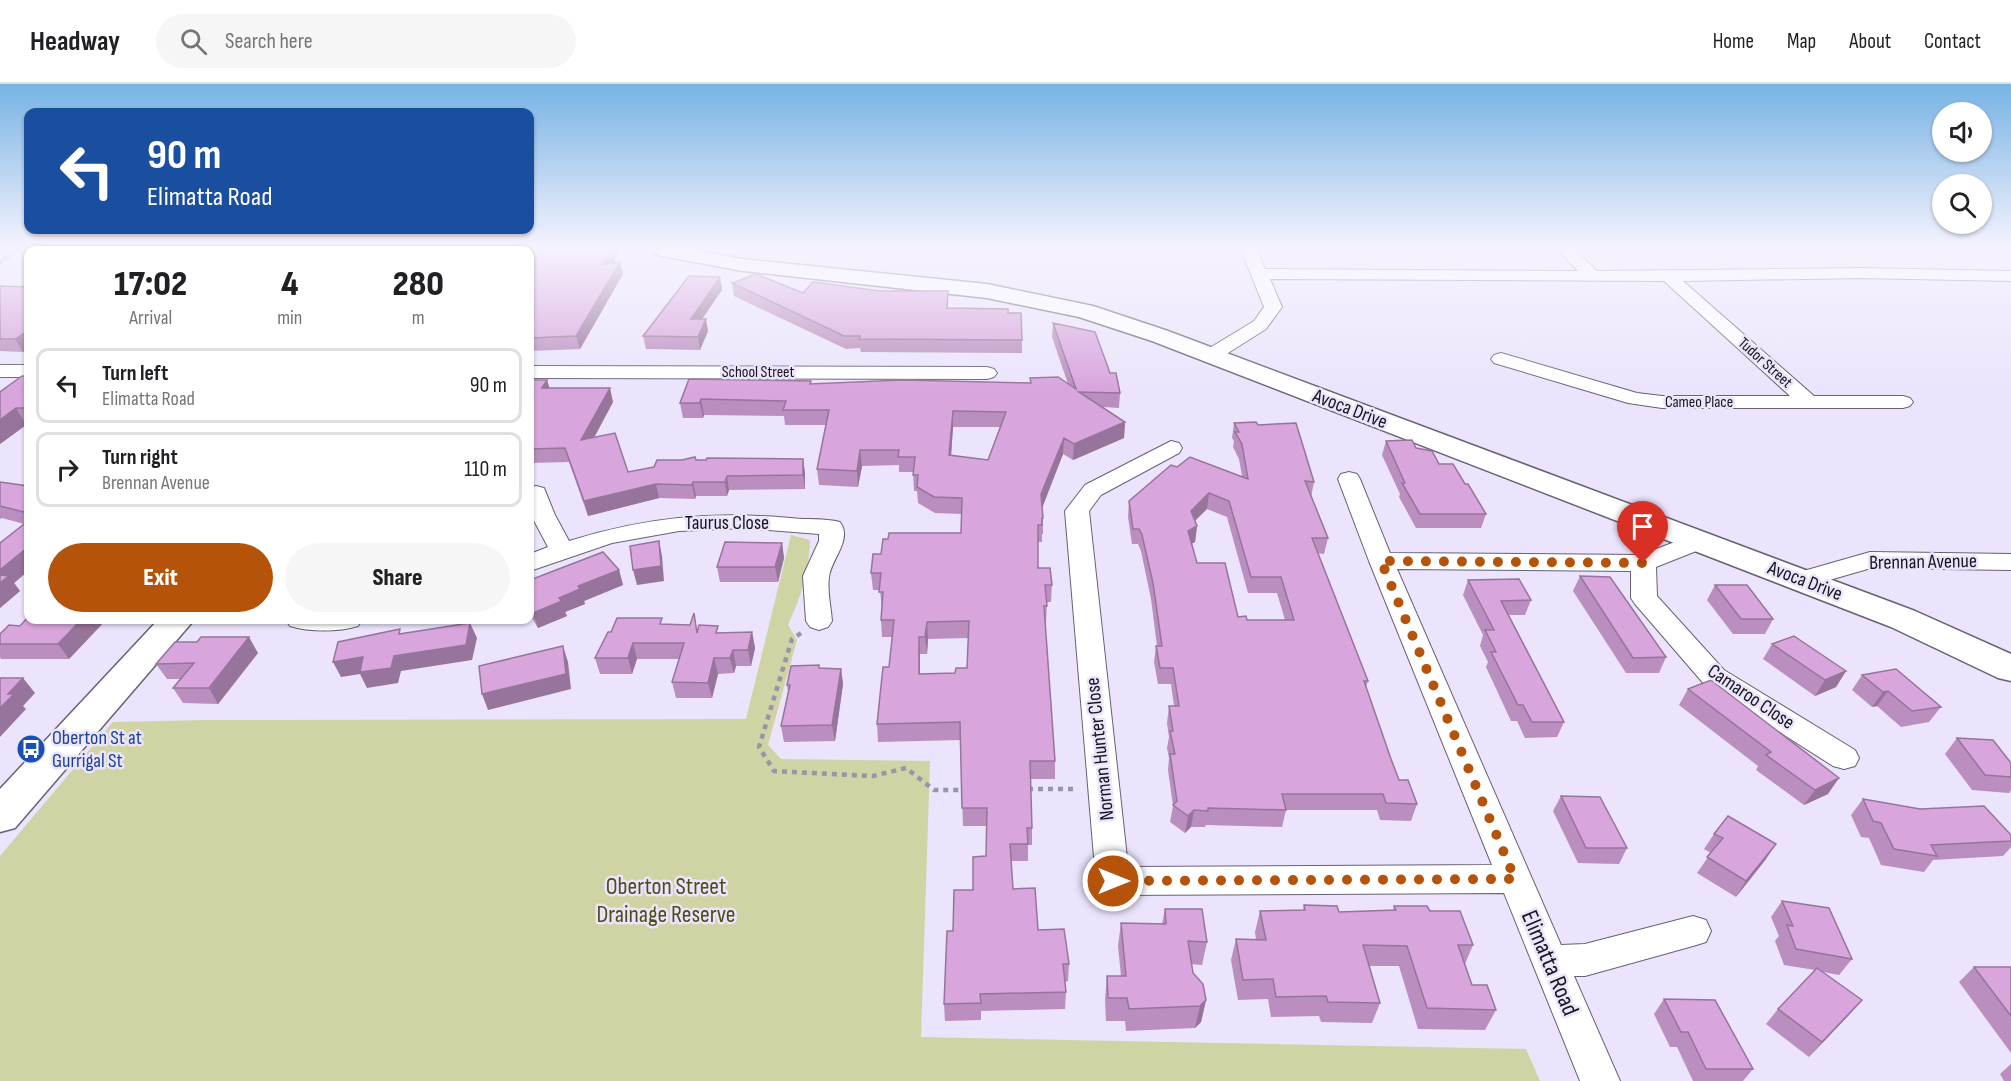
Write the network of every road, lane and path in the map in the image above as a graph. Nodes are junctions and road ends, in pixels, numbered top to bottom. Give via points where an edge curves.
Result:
1 (1014, 297) edge
2 (1270, 297) edge
3 (1691, 297) edge
4 (1210, 356) junction
5 (1501, 359) dead end
6 (0, 371) edge
7 (24, 371) edge
8 (534, 372) edge
9 (987, 373) dead end
10 (1809, 402) junction
11 (1903, 402) dead end
12 (1171, 448) dead end
13 (1349, 479) dead end
14 (536, 493) dead end
15 (1700, 541) junction
16 (561, 550) junction
17 (534, 561) edge
18 (1381, 561) junction
19 (2011, 562) edge
20 (1643, 563) junction
21 (1802, 580) junction
22 (819, 621) joint
23 (173, 624) edge
24 (2011, 669) edge
25 (1844, 758) dead end
26 (1104, 788) junction
27 (1025, 789) edge
28 (968, 790) edge
29 (0, 816) edge
30 (1515, 879) junction
31 (1693, 931) dead end
32 (1550, 961) junction
33 (1600, 1081) edge

1 - 4 main road, Avoca Drive via 1085,311
2 - 4 street via 1274,307 1260,325
3 - 10 street, Tudor Street
4 - 15 main road, Avoca Drive
5 - 10 street, Cameo Place via 1635,399
6 - 7 street
8 - 9 street, School Street
10 - 11 street, Cameo Place
12 - 26 street, Norman Hunter Close via 1093,490 1077,511
13 - 18 street, Elimatta Road
14 - 16 street
15 - 20 street
15 - 21 main road, Avoca Drive
16 - 17 street, Taurus Close
16 - 22 street, Taurus Close via 619,532 692,522 832,527 831,542 816,576
18 - 20 street
18 - 30 street, Elimatta Road
19 - 21 street, Brennan Avenue via 1870,560
20 - 25 street, Camaroo Close via 1644,598 1714,677
21 - 24 main road, Avoca Drive via 1903,619
22 - 28 path via 792,639 759,747 774,771 873,777 906,768 934,790
23 - 29 main road
26 - 27 path
26 - 30 street, Norman Hunter Close via 1113,881
30 - 32 street, Elimatta Road
31 - 32 street via 1585,960
32 - 33 street, Elimatta Road

